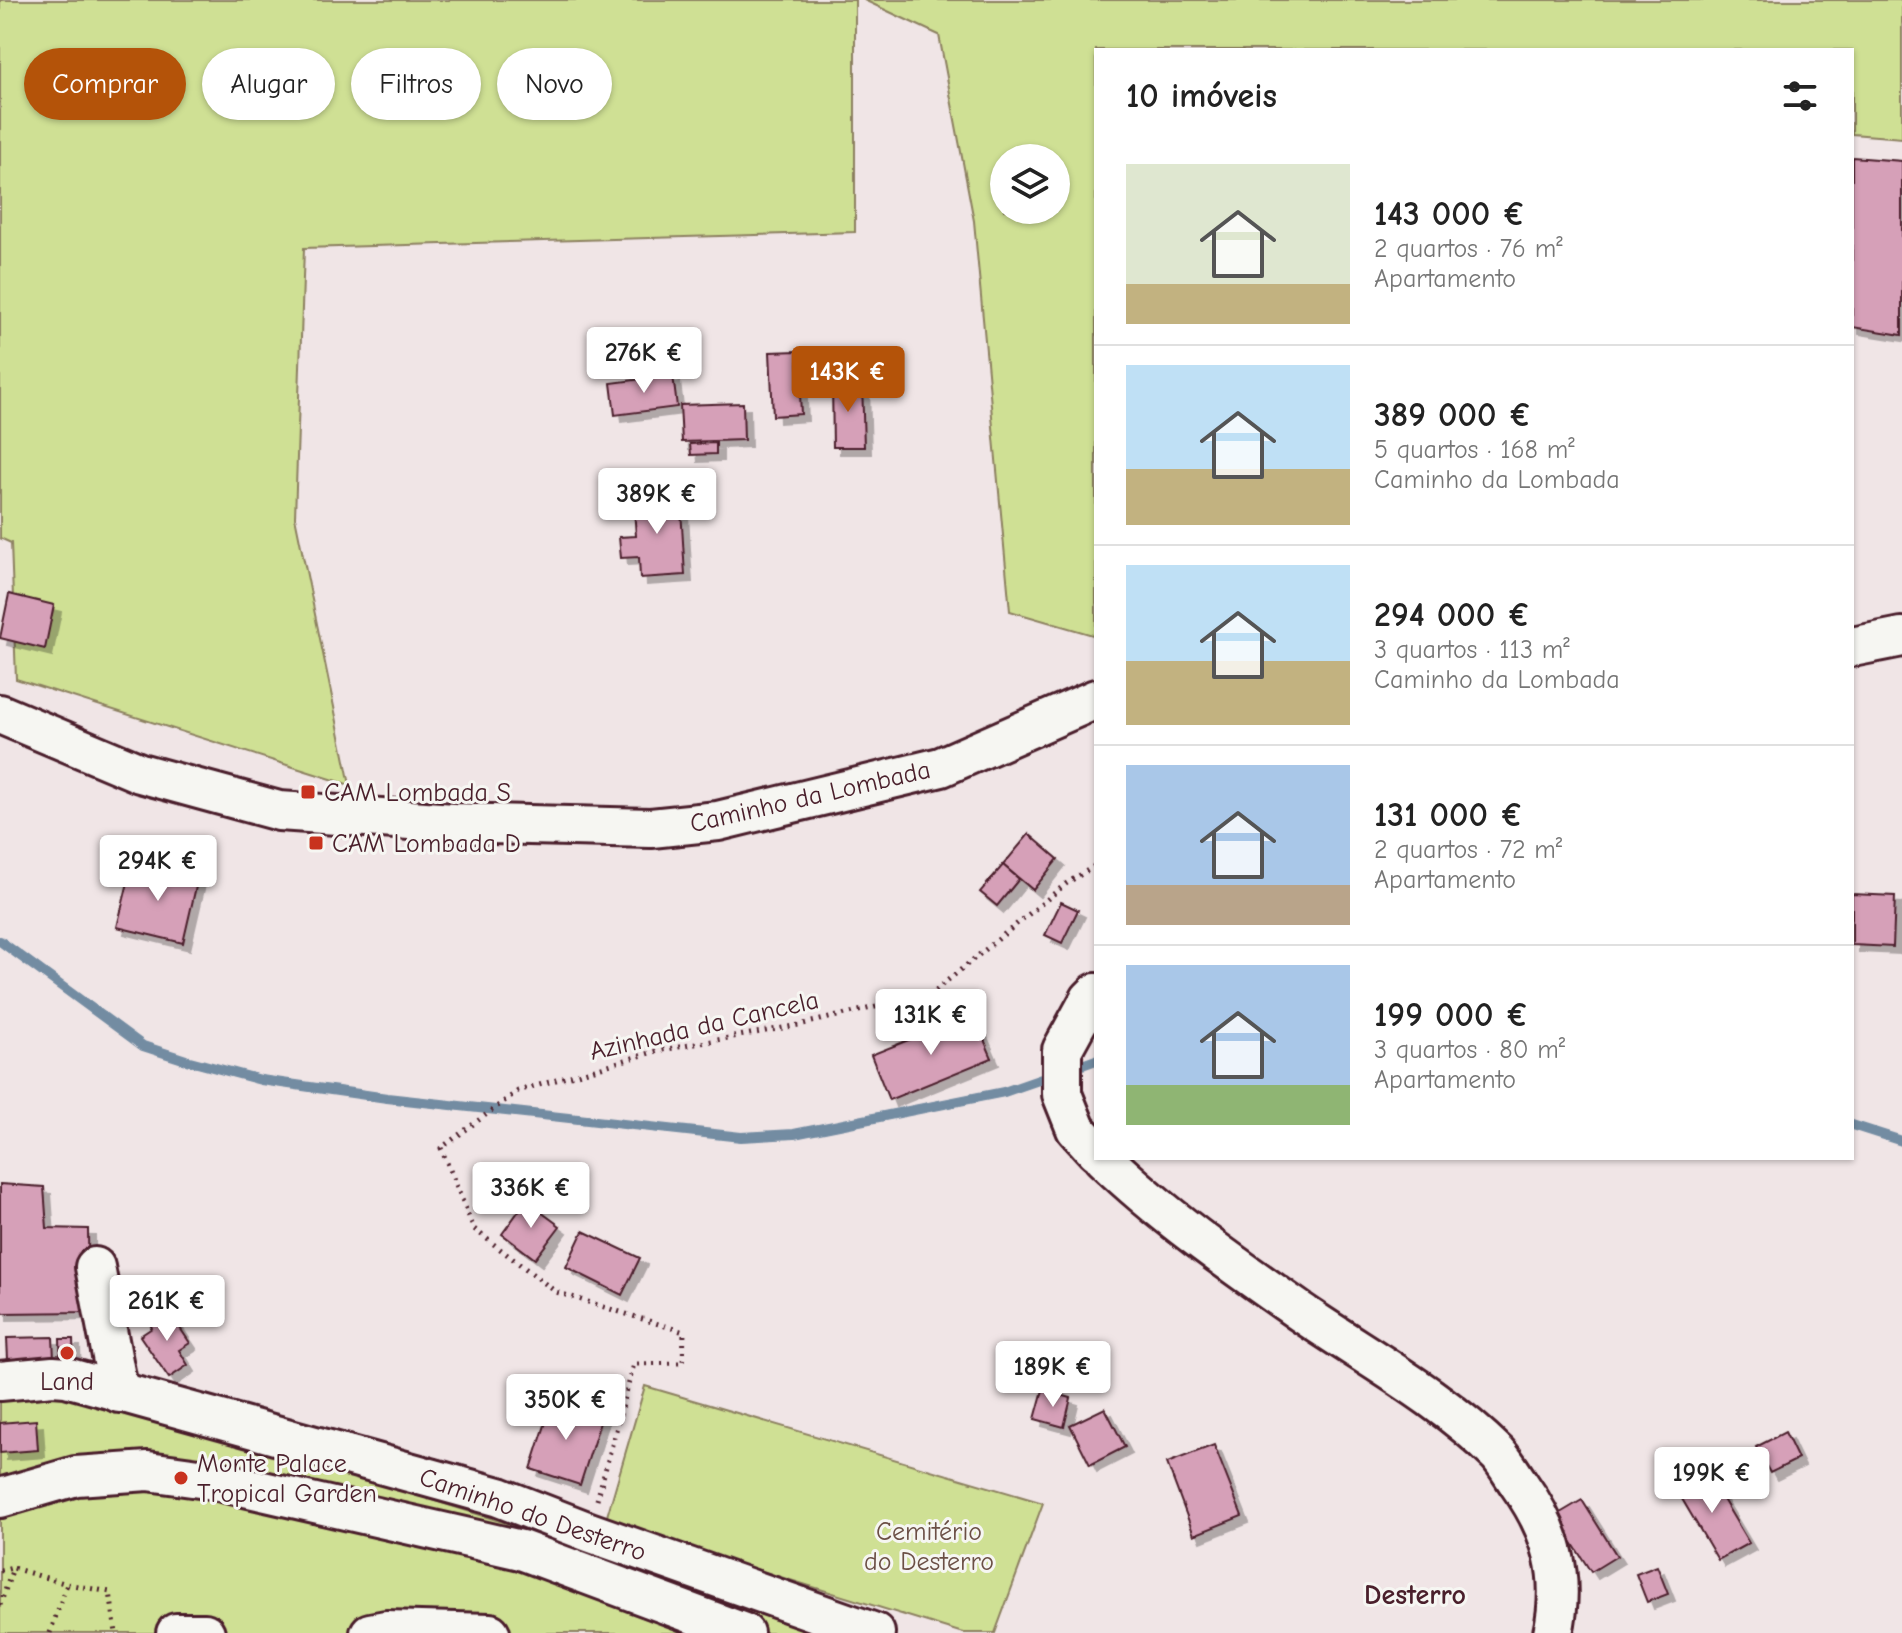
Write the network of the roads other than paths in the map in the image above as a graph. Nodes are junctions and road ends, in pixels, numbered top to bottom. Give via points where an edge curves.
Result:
1 (1902, 637) edge
2 (1854, 647) edge
3 (1094, 700) edge
4 (0, 714) edge
5 (1094, 995) edge
6 (1094, 1149) edge
7 (1105, 1160) edge
8 (95, 1267) dead end
9 (0, 1381) edge
10 (119, 1393) junction
11 (0, 1498) edge
12 (176, 1633) edge
13 (205, 1633) edge
14 (370, 1633) edge
15 (490, 1633) edge
16 (744, 1633) edge
17 (875, 1633) edge
18 (1553, 1633) edge

1 - 2 street
3 - 4 street, Caminho da Lombada via 941,767 718,821 651,828 279,811 140,773
5 - 6 street via 1062,1050 1062,1094 1076,1129
7 - 18 street via 1144,1198 1440,1405 1499,1456 1547,1529 1557,1577
8 - 10 street
9 - 10 street, Caminho do Desterro via 66,1377
10 - 17 street, Caminho do Desterro via 499,1497
11 - 16 street via 76,1476 148,1471 214,1480 521,1550
12 - 13 street
14 - 15 street

